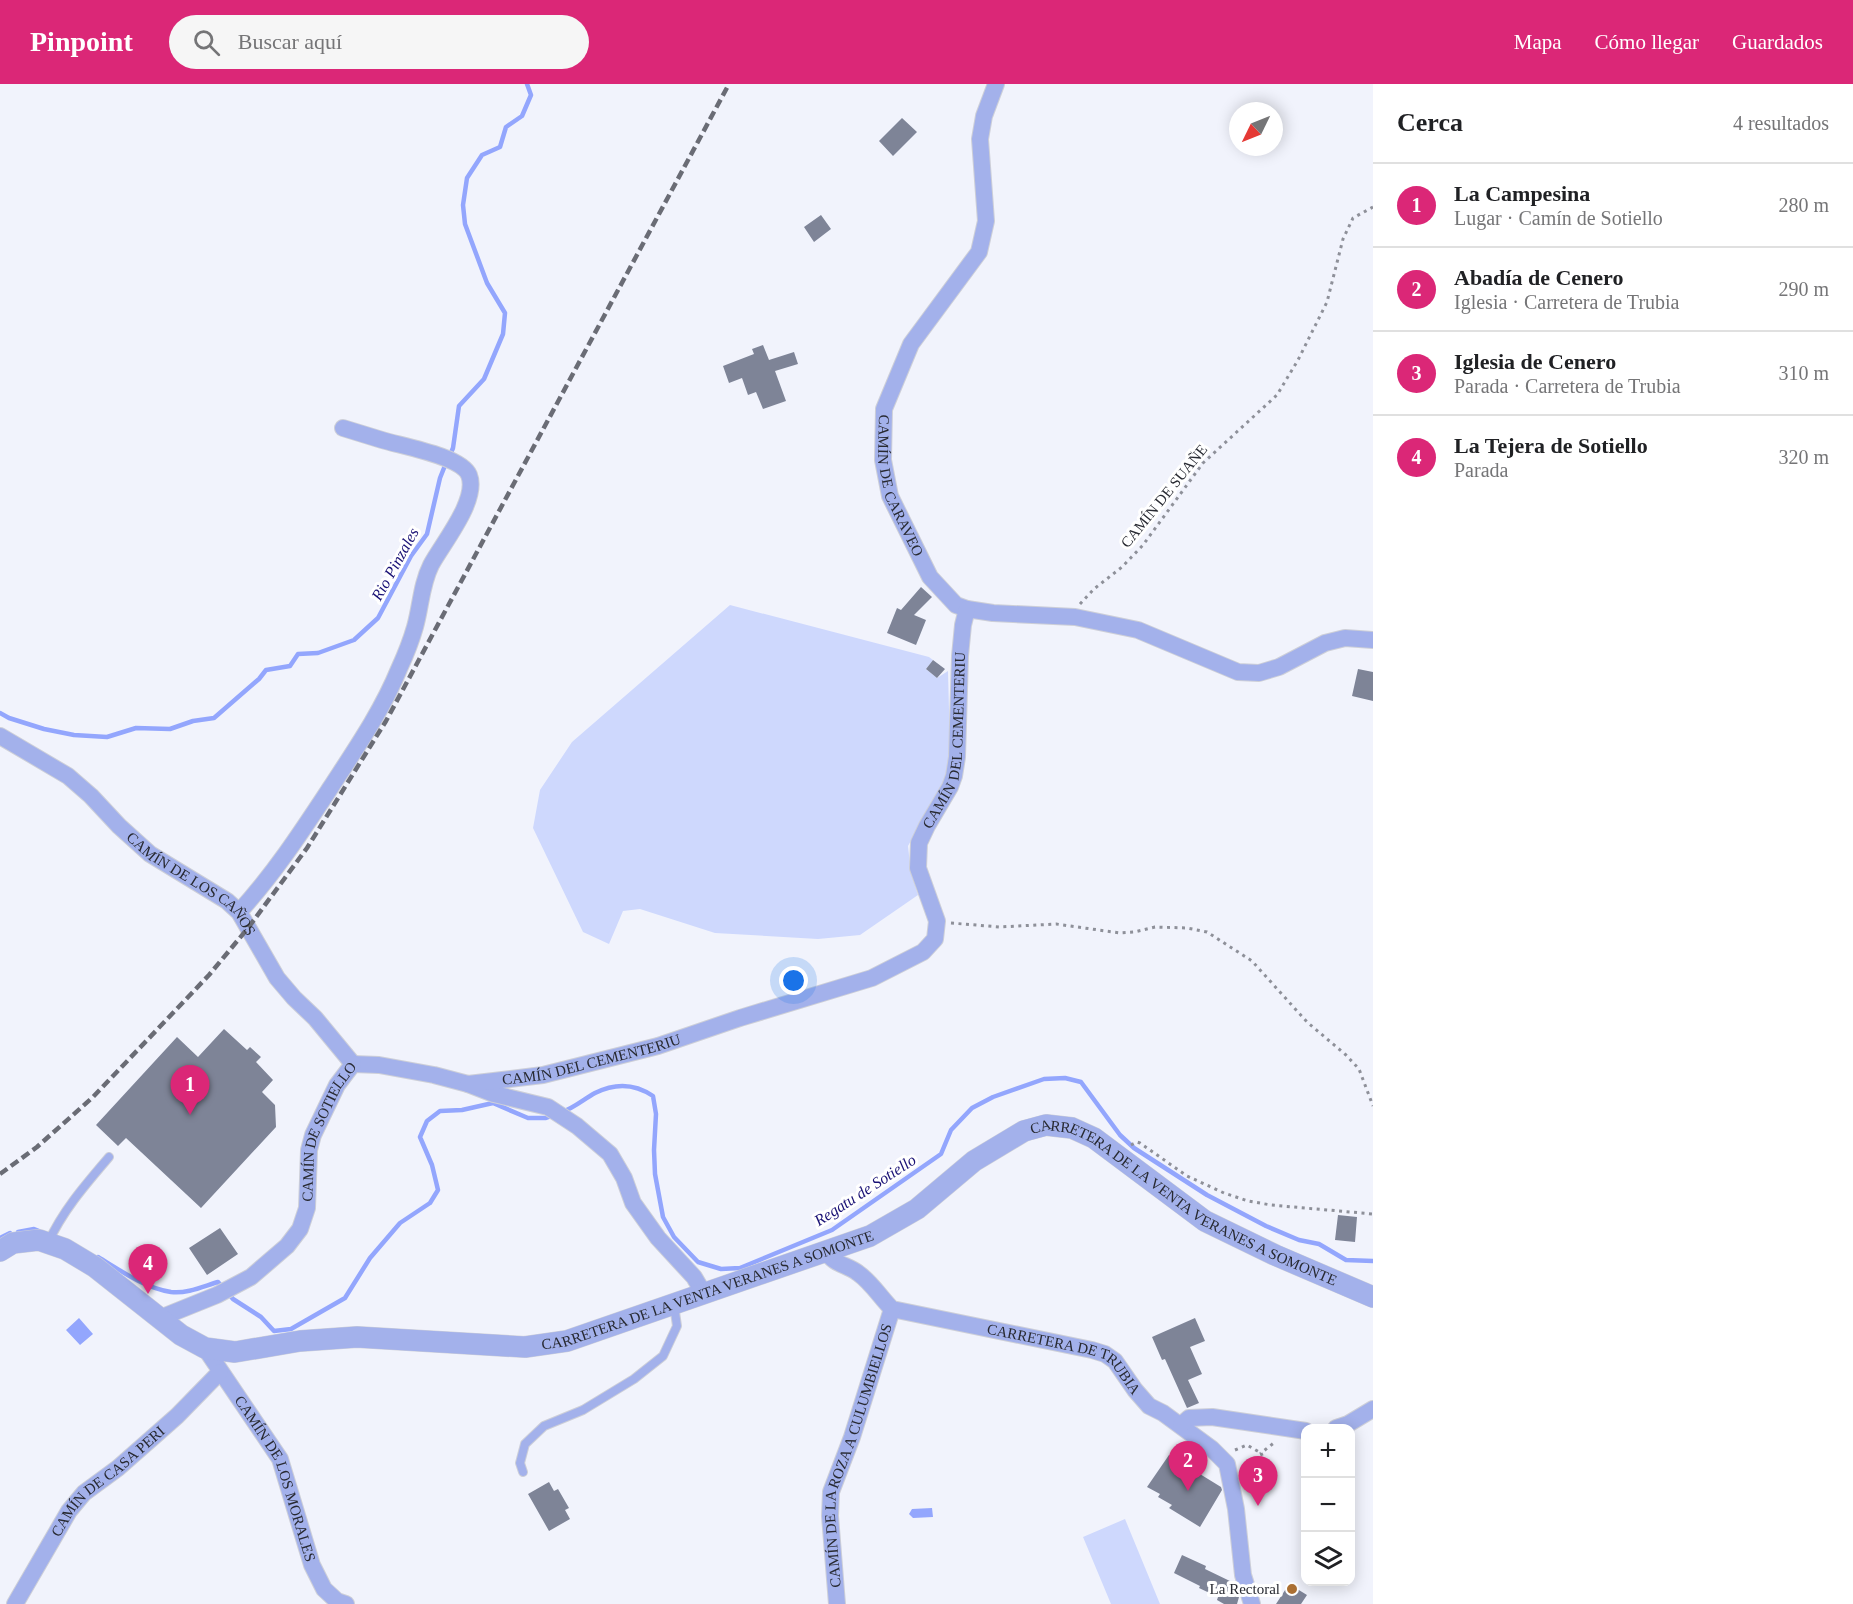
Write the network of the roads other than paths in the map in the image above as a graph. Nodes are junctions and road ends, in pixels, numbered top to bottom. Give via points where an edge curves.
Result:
1 (996, 84) edge
2 (343, 428) dead end
3 (967, 609) junction
4 (1373, 640) edge
5 (0, 736) edge
6 (239, 912) junction
7 (353, 1064) junction
8 (468, 1084) junction
9 (109, 1157) dead end
10 (47, 1243) junction
11 (0, 1251) edge
12 (826, 1251) junction
13 (704, 1294) junction
14 (1373, 1296) edge
15 (674, 1304) junction
16 (892, 1309) junction
17 (160, 1318) junction
18 (205, 1348) junction
19 (220, 1372) junction
20 (1373, 1408) edge
21 (1348, 1424) edge
22 (1180, 1425) junction
23 (1299, 1430) edge
24 (523, 1472) dead end
25 (15, 1604) edge
26 (346, 1604) edge
27 (837, 1604) edge
28 (1252, 1604) edge

1 - 3 street, CAMÍN DE CARAVEO via 980,139 986,221 979,252 911,344 884,409 883,460 890,496 930,577 956,604
2 - 6 street via 457,464 469,474 471,487 466,505 431,566 415,627 388,693 304,828
3 - 4 street via 1075,617 1138,630 1238,672 1259,673 1279,667 1345,638
3 - 8 street, CAMÍN DEL CEMENTERIU via 960,656 954,776 920,843 918,868 937,921 935,939 923,952 872,978 658,1046 543,1075
5 - 6 street, CAMÍN DE LOS CAÑOS via 68,776 150,854
6 - 7 street, CAMÍN DE LOS CAÑOS via 277,978
7 - 8 street, CAMÍN DE SOTIELLO via 379,1065
7 - 17 street, CAMÍN DE SOTIELLO via 337,1084 313,1135 307,1208 300,1229 287,1246 251,1276
8 - 13 street, CAMÍN DE SOTIELLO via 548,1107 609,1154 633,1203
9 - 10 lane via 71,1202
10 - 11 street, CARRETERA DE LA VENTA VERANES A SOMONTE via 13,1243
10 - 17 street, CARRETERA DE LA VENTA VERANES A SOMONTE via 95,1267
12 - 13 street, CARRETERA DE LA VENTA VERANES A SOMONTE
12 - 14 street, CARRETERA DE LA VENTA VERANES A SOMONTE via 870,1236 917,1209 974,1161 1024,1131 1046,1125 1072,1128 1094,1138 1205,1221
12 - 16 street via 830,1259 857,1272 874,1286
13 - 15 street, CARRETERA DE LA VENTA VERANES A SOMONTE
15 - 18 street, CARRETERA DE LA VENTA VERANES A SOMONTE via 567,1341 525,1347 357,1337 235,1352
15 - 24 lane via 676,1326 663,1356 634,1379 582,1410 544,1426 525,1444 520,1463
16 - 22 street, CARRETERA DE TRUBIA via 1105,1354 1115,1361 1149,1406
16 - 27 street, CAMÍN DE LA ROZA A CULUMBIELLOS via 831,1492
17 - 18 street, CARRETERA DE LA VENTA VERANES A SOMONTE
18 - 19 street, CAMÍN DE LOS MORALES
19 - 25 street, CAMÍN DE CASA PERI via 177,1416 84,1493 69,1511
19 - 26 street, CAMÍN DE LOS MORALES via 280,1459 312,1565 324,1589
20 - 21 street
22 - 23 street via 1189,1418 1212,1417
22 - 28 street, CARRETERA DE TRUBIA via 1227,1464 1243,1575

